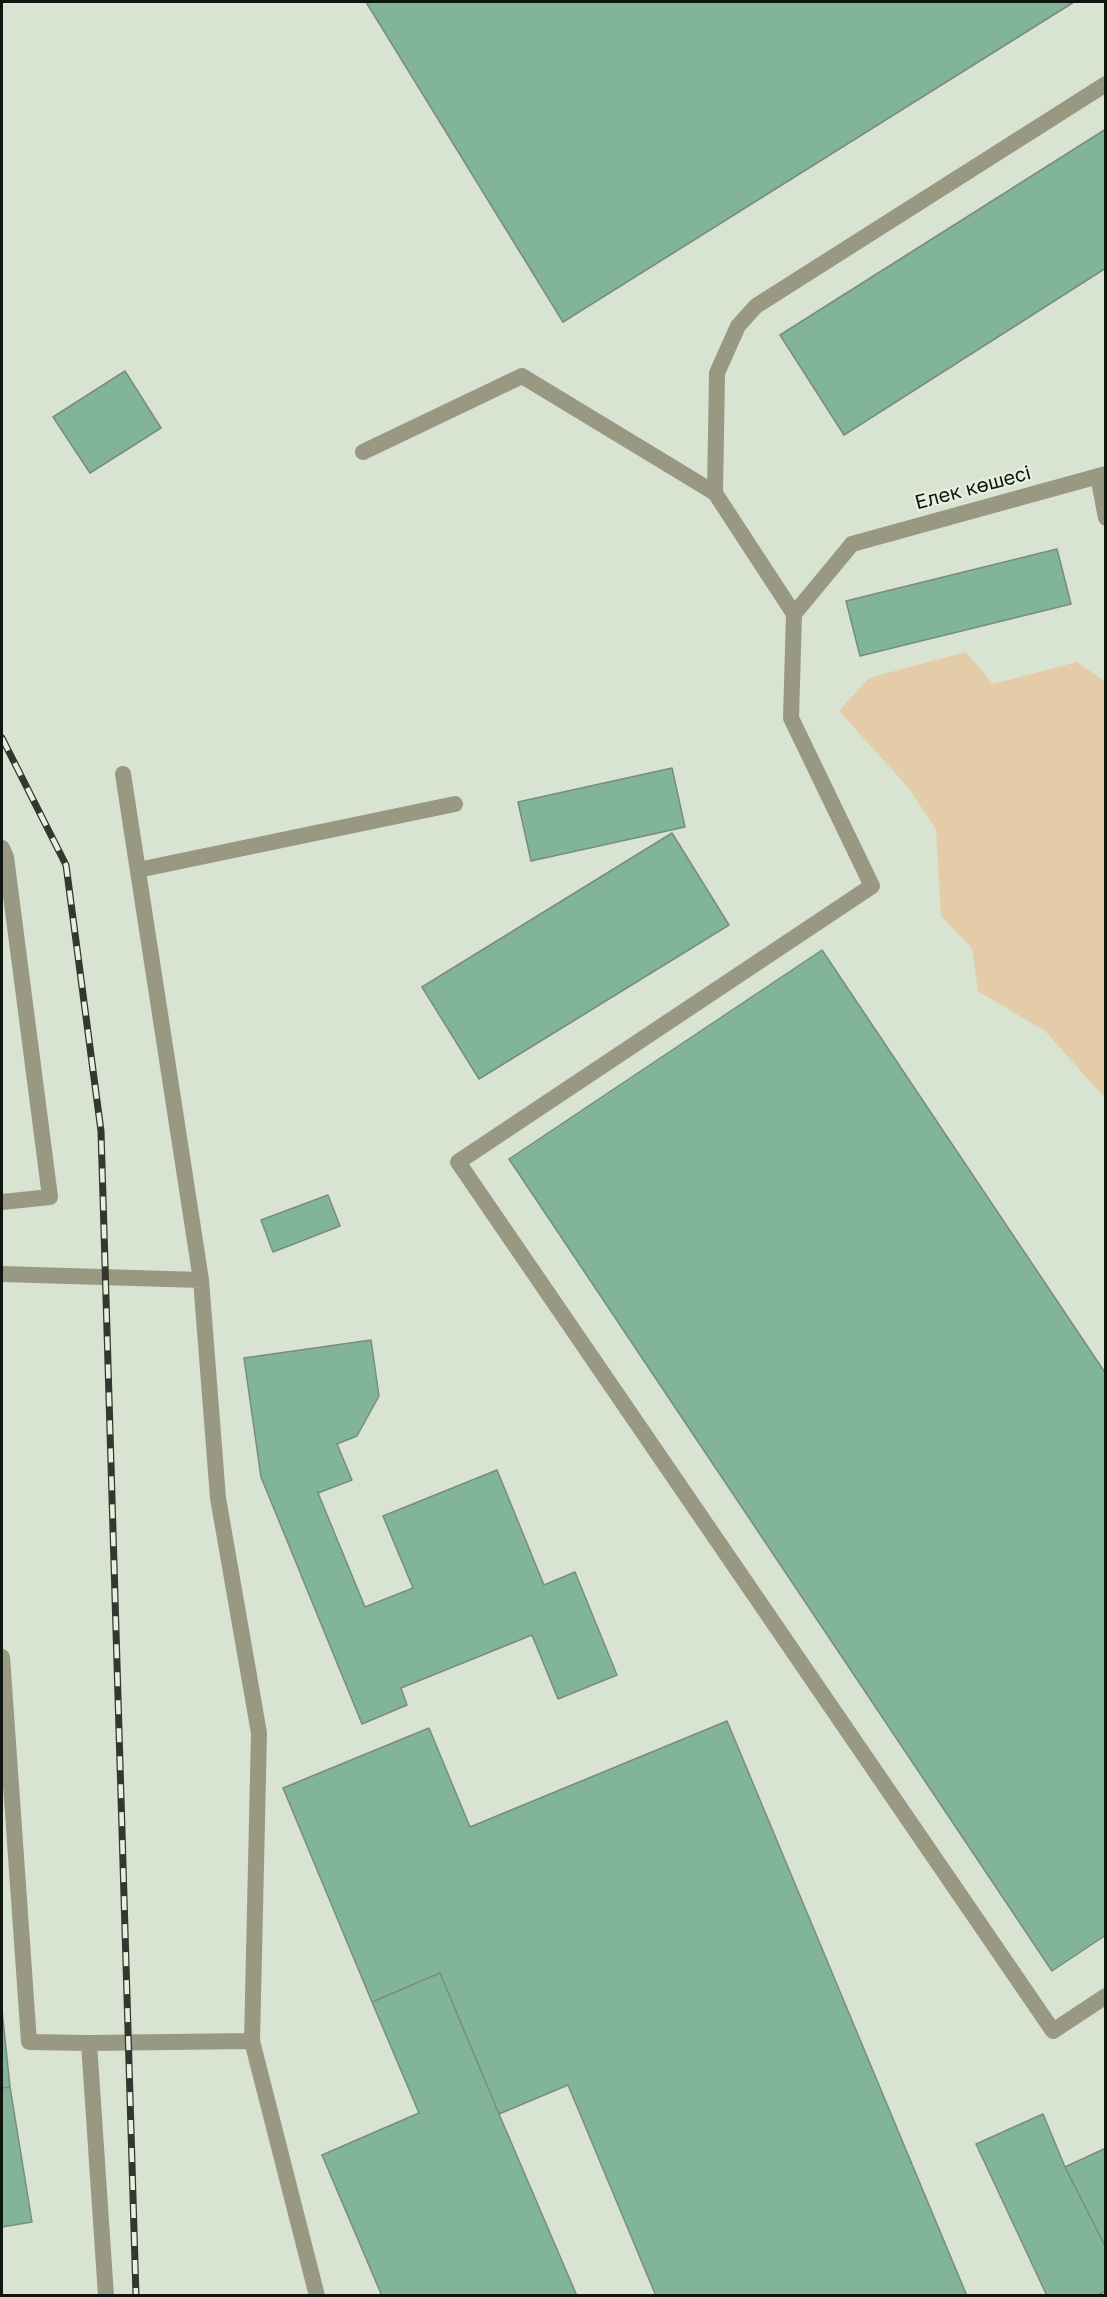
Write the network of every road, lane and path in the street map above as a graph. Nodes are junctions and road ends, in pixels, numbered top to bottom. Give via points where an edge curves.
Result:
1 (1106, 84) edge
2 (363, 452) dead end
3 (1102, 475) edge
4 (714, 493) junction
5 (1106, 518) edge
6 (794, 614) junction
7 (123, 774) dead end
8 (455, 804) dead end
9 (2, 848) edge
10 (138, 870) junction
11 (2, 1202) edge
12 (2, 1274) edge
13 (201, 1280) junction
14 (2, 1657) edge
15 (1106, 1996) edge
16 (252, 2041) junction
17 (89, 2043) junction
18 (106, 2295) edge
19 (317, 2295) edge

1 - 4 street via 756,306 738,326 717,373
2 - 4 street via 522,376
3 - 5 street
3 - 6 street, Елек көшесі via 852,544
4 - 6 street
6 - 15 street via 791,718 872,886 458,1162 1053,2031
7 - 10 street
8 - 10 street
9 - 11 street via 50,1197
10 - 13 street
12 - 13 street
13 - 16 street via 218,1498 259,1733
14 - 17 street via 29,2042
16 - 17 street
16 - 19 street
17 - 18 street

